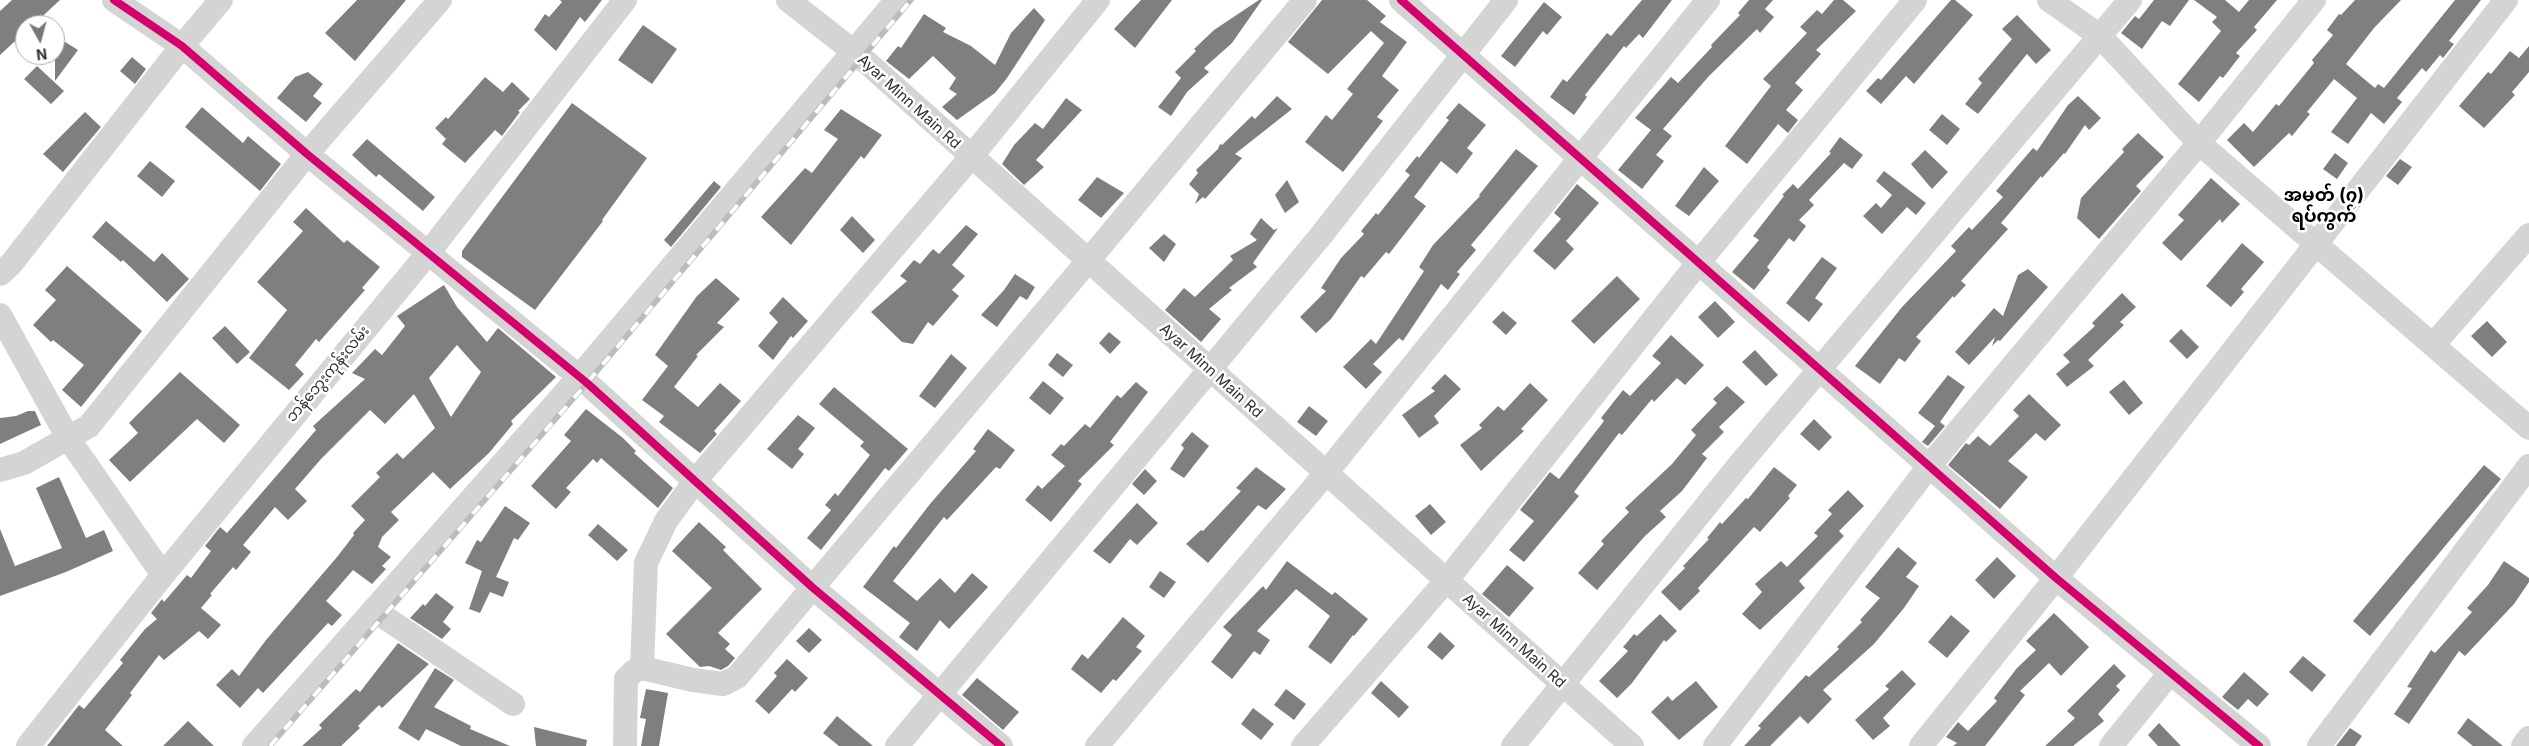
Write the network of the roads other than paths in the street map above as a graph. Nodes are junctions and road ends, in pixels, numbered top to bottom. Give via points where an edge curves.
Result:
1 (114, 0) edge
2 (221, 0) edge
3 (440, 0) edge
4 (626, 0) edge
5 (788, 0) edge
6 (897, 0) edge
7 (1098, 0) edge
8 (1305, 0) edge
9 (1401, 0) edge
10 (1506, 0) edge
11 (1708, 0) edge
12 (1915, 0) edge
13 (2049, 0) edge
14 (2130, 0) edge
15 (2314, 0) edge
16 (2506, 0) edge
17 (2100, 36) junction
18 (182, 46) junction
19 (854, 53) junction
20 (1463, 55) junction
21 (2200, 143) junction
22 (307, 154) junction
23 (1579, 157) junction
24 (971, 158) junction
25 (2529, 236) edge
26 (2315, 244) junction
27 (429, 252) junction
28 (1088, 261) junction
29 (1699, 262) junction
30 (0, 274) edge
31 (0, 315) edge
32 (2433, 345) junction
33 (1821, 369) junction
34 (1209, 370) junction
35 (579, 377) junction
36 (2529, 428) edge
37 (68, 438) junction
38 (1930, 465) junction
39 (2529, 466) edge
40 (0, 470) edge
41 (1326, 474) junction
42 (696, 481) junction
43 (163, 575) junction
44 (2056, 578) junction
45 (1446, 581) junction
46 (812, 587) junction
47 (374, 610) junction
48 (642, 668) junction
49 (2170, 673) junction
50 (1564, 685) junction
51 (940, 693) junction
52 (514, 704) dead end
53 (2529, 738) edge
54 (28, 746) edge
55 (254, 746) edge
56 (625, 746) edge
57 (897, 746) edge
58 (1001, 746) edge
59 (1097, 746) edge
60 (1303, 746) edge
61 (1513, 746) edge
62 (1632, 746) edge
63 (1715, 746) edge
64 (1921, 746) edge
65 (2111, 746) edge
66 (2259, 746) edge
67 (2319, 746) edge
68 (2523, 746) edge

1 - 18 street
2 - 18 street
3 - 22 street
4 - 27 street, ဘန်ဘွေးကုန်းလမ်း
5 - 19 street, Ayar Minn Main Rd
6 - 19 street
7 - 24 street
8 - 28 street
9 - 20 street
10 - 20 street
11 - 23 street
12 - 29 street
13 - 17 street
14 - 17 street
15 - 21 street
16 - 26 street
17 - 21 street
17 - 33 street
18 - 22 street
18 - 30 street
19 - 24 street, Ayar Minn Main Rd
19 - 35 street
20 - 23 street
20 - 34 street via 1319,238
21 - 26 street
21 - 38 street
22 - 27 street
22 - 37 street via 88,426
23 - 29 street
23 - 41 street
24 - 28 street, Ayar Minn Main Rd
24 - 42 street
25 - 32 street
26 - 32 street
26 - 44 street
27 - 35 street
27 - 43 street, ဘန်ဘွေးကုန်းလမ်း
28 - 34 street, Ayar Minn Main Rd
28 - 46 street
29 - 33 street
29 - 45 street
31 - 37 street
32 - 36 street
33 - 38 street
33 - 50 street
34 - 41 street, Ayar Minn Main Rd
34 - 51 street
35 - 42 street
35 - 47 street
37 - 40 street via 24,463
37 - 43 street
38 - 44 street
38 - 63 street
39 - 67 street
41 - 45 street, Ayar Minn Main Rd
41 - 59 street
42 - 46 street
42 - 48 street via 666,521 646,562
43 - 54 street, ဘန်ဘွေးကုန်းလမ်း
44 - 49 street
44 - 64 street
45 - 50 street, Ayar Minn Main Rd
45 - 60 street
46 - 48 street via 737,677 723,684
46 - 51 street
47 - 52 street
47 - 55 street
48 - 56 street via 626,679
49 - 65 street
49 - 66 street
50 - 61 street
50 - 62 street, Ayar Minn Main Rd
51 - 57 street
51 - 58 street
53 - 68 street

